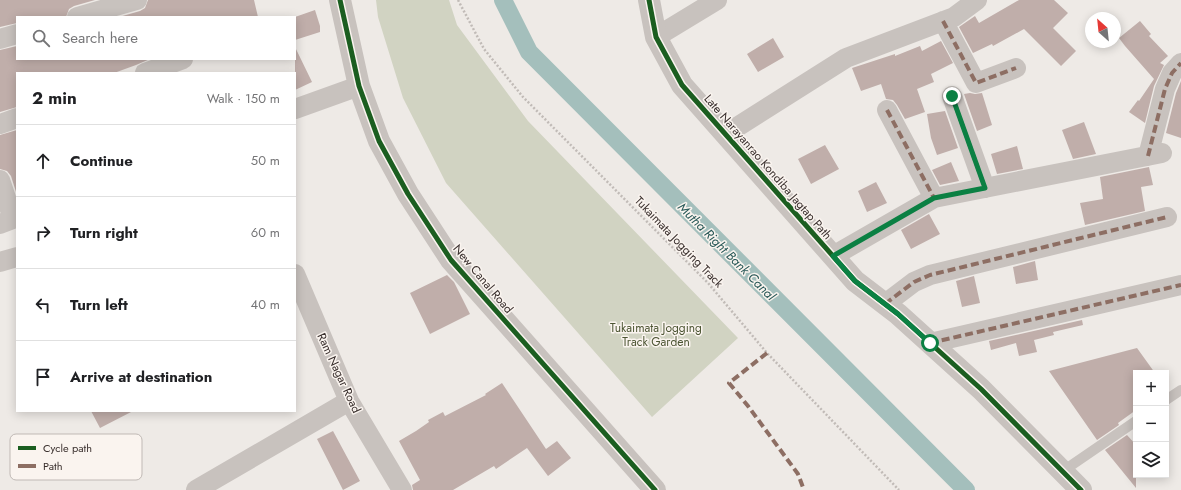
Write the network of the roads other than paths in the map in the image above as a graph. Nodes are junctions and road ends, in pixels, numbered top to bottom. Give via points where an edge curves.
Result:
1 (137, 0) edge
2 (340, 0) edge
3 (648, 0) edge
4 (717, 0) edge
5 (977, 0) edge
6 (81, 16) edge
7 (943, 21) junction
8 (16, 34) edge
9 (656, 37) junction
10 (0, 39) edge
11 (180, 60) edge
12 (1181, 63) edge
13 (1016, 68) dead end
14 (148, 72) edge
15 (359, 86) junction
16 (952, 96) dead end
17 (296, 109) edge
18 (888, 110) dead end
19 (16, 118) edge
20 (0, 124) edge
21 (726, 134) junction
22 (0, 180) edge
23 (985, 188) junction
24 (934, 198) junction
25 (1167, 218) dead end
26 (10, 224) edge
27 (833, 256) junction
28 (16, 257) edge
29 (0, 262) edge
30 (296, 276) edge
31 (1181, 285) edge
32 (885, 304) junction
33 (930, 343) junction
34 (1181, 390) edge
35 (1169, 398) edge
36 (349, 401) junction
37 (1133, 423) edge
38 (1063, 471) junction
39 (196, 490) edge
40 (402, 490) edge
41 (655, 490) edge
42 (1081, 490) edge

1 - 6 street
2 - 15 street, New Canal Road
3 - 9 street, Late Narayanrao Kondiba Jagtap Path
4 - 9 street
5 - 7 street via 954,17
7 - 13 street via 976,83
7 - 21 street via 846,58
8 - 10 street
9 - 21 street, Late Narayanrao Kondiba Jagtap Path via 682,85
11 - 14 street
12 - 23 street via 1172,73 1165,89 1155,154
15 - 17 street
15 - 41 street, New Canal Road via 379,141 408,194 451,260
16 - 23 street
18 - 24 street
19 - 20 street
21 - 27 street, Late Narayanrao Kondiba Jagtap Path
22 - 26 street
23 - 24 street
24 - 27 street
25 - 32 street via 930,275 914,282
27 - 32 street, Late Narayanrao Kondiba Jagtap Path via 855,281
28 - 29 street
30 - 36 street, Ram Nagar Road
31 - 33 street
32 - 33 street, Late Narayanrao Kondiba Jagtap Path
33 - 38 street, Late Narayanrao Kondiba Jagtap Path via 981,389
34 - 35 lane
36 - 39 street
36 - 40 street, Ram Nagar Road
37 - 38 lane
38 - 42 street, Late Narayanrao Kondiba Jagtap Path

